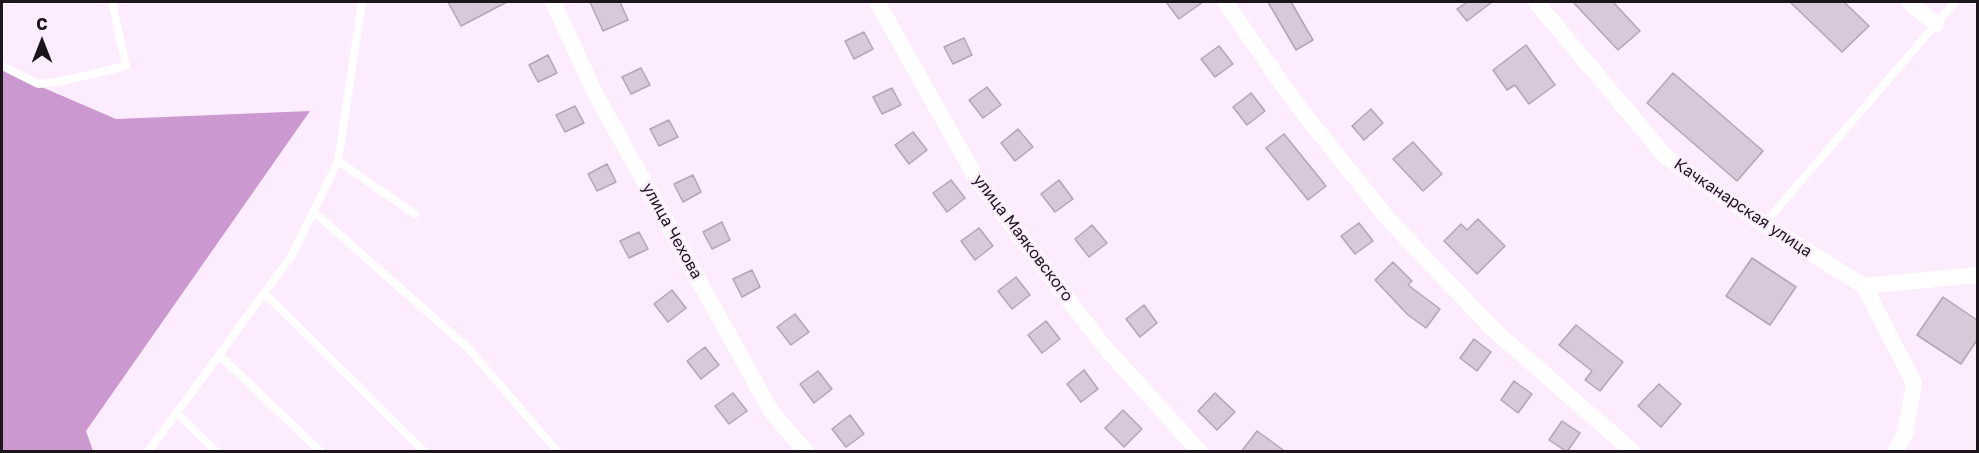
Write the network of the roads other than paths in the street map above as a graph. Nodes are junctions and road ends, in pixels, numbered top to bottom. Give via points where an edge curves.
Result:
1 (112, 2) edge
2 (362, 2) edge
3 (553, 2) edge
4 (877, 2) edge
5 (1226, 2) edge
6 (1536, 2) edge
7 (1909, 2) edge
8 (1955, 2) edge
9 (1936, 24) junction
10 (2, 66) edge
11 (338, 161) junction
12 (314, 212) junction
13 (415, 214) dead end
14 (1764, 224) junction
15 (1977, 275) edge
16 (1864, 286) junction
17 (264, 293) junction
18 (219, 355) junction
19 (177, 413) junction
20 (1631, 451) edge
21 (148, 452) edge
22 (217, 452) edge
23 (321, 452) edge
24 (425, 452) edge
25 (558, 452) edge
26 (806, 452) edge
27 (1200, 452) edge
28 (1895, 452) edge

1 - 10 lane via 126,66 38,84
2 - 11 lane
3 - 26 street, улица Чехова via 595,93 771,411
4 - 27 street, улица Маяковского via 978,181 1103,345
5 - 20 street via 1294,101 1388,219 1493,329
6 - 14 street, Качканарская улица via 1666,157
7 - 9 street
8 - 9 lane
9 - 14 lane
11 - 12 lane
11 - 13 lane
12 - 17 lane via 292,255
12 - 25 lane via 468,348
14 - 16 street, Качканарская улица
15 - 16 street
16 - 28 street via 1914,382 1905,434
17 - 18 lane
17 - 24 lane
18 - 19 lane
18 - 23 lane
19 - 21 lane
19 - 22 lane

